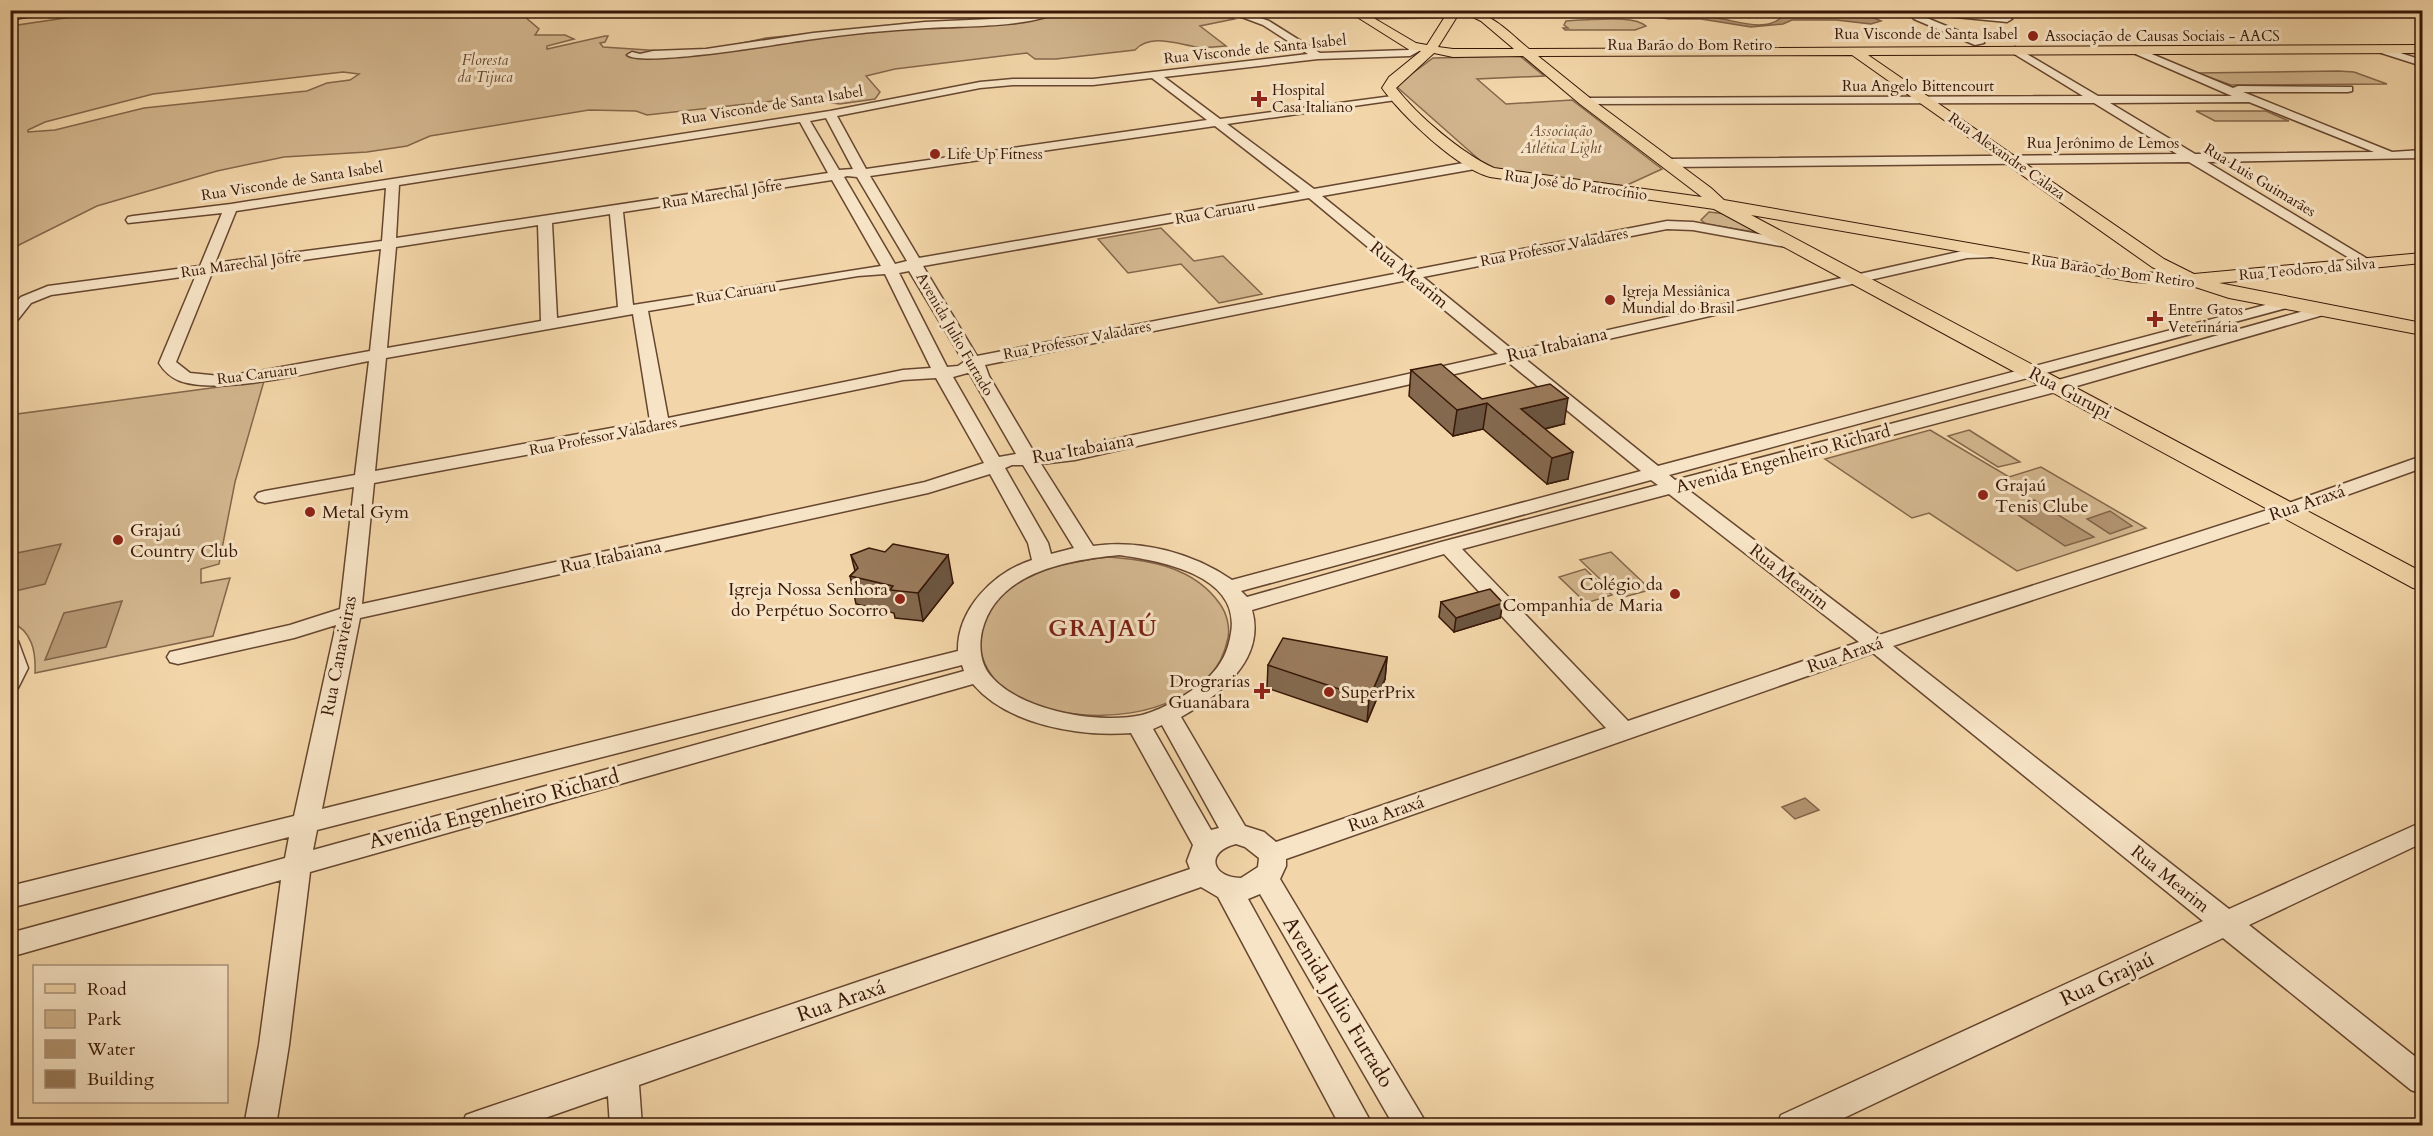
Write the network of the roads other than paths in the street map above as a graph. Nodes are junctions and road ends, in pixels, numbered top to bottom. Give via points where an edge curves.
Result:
1 (35, 10) edge
2 (55, 10) edge
3 (1058, 10) edge
4 (1227, 10) edge
5 (1337, 10) edge
6 (1351, 10) edge
7 (1449, 10) edge
8 (1464, 10) edge
9 (1473, 10) edge
10 (1902, 10) edge
11 (1914, 10) edge
12 (10, 16) edge
13 (2007, 19) dead end
14 (1383, 29) junction
15 (1443, 30) junction
16 (1978, 43) junction
17 (1818, 45) junction
18 (2379, 49) junction
19 (2422, 49) edge
20 (1418, 50) junction
21 (2014, 50) junction
22 (2060, 50) junction
23 (2135, 50) junction
24 (1856, 51) junction
25 (1525, 53) junction
26 (653, 54) dead end
27 (1318, 56) junction
28 (2422, 63) edge
29 (1403, 74) junction
30 (1156, 76) junction
31 (2225, 89) junction
32 (2348, 89) dead end
33 (1396, 98) junction
34 (2251, 99) junction
35 (2096, 100) junction
36 (1585, 101) junction
37 (1928, 101) junction
38 (830, 114) junction
39 (803, 118) junction
40 (1218, 123) junction
41 (2422, 154) edge
42 (2394, 156) junction
43 (2011, 159) junction
44 (2193, 159) junction
45 (1668, 163) junction
46 (1475, 165) junction
47 (2422, 168) edge
48 (862, 174) junction
49 (837, 178) junction
50 (393, 182) junction
51 (1704, 191) junction
52 (1312, 195) junction
53 (1718, 204) junction
54 (231, 208) junction
55 (616, 210) junction
56 (1767, 214) junction
57 (133, 220) dead end
58 (545, 221) junction
59 (1786, 243) junction
60 (388, 244) junction
61 (1992, 253) junction
62 (2422, 258) edge
63 (913, 261) junction
64 (2366, 264) junction
65 (887, 265) junction
66 (206, 269) junction
67 (1409, 275) junction
68 (1855, 279) junction
69 (2191, 280) junction
70 (2289, 303) junction
71 (633, 309) junction
72 (2324, 310) junction
73 (10, 319) edge
74 (549, 324) junction
75 (2422, 329) edge
76 (377, 355) junction
77 (1510, 356) junction
78 (971, 360) junction
79 (940, 366) junction
80 (2029, 371) junction
81 (2057, 386) junction
82 (660, 425) junction
83 (2422, 462) edge
84 (1031, 464) junction
85 (998, 472) junction
86 (1655, 473) junction
87 (364, 480) junction
88 (1673, 488) junction
89 (265, 497) dead end
90 (2287, 510) junction
91 (1448, 546) junction
92 (1086, 551) junction
93 (1043, 562) junction
94 (2422, 582) edge
95 (1227, 588) junction
96 (1241, 606) junction
97 (350, 613) junction
98 (1876, 644) junction
99 (10, 646) edge
100 (178, 657) dead end
101 (974, 665) junction
102 (10, 682) edge
103 (1168, 714) junction
104 (1138, 724) junction
105 (1624, 732) junction
106 (305, 824) junction
107 (2422, 832) edge
108 (1236, 834) junction
109 (1206, 846) junction
110 (297, 864) junction
111 (1268, 866) junction
112 (1216, 882) junction
113 (10, 897) edge
114 (2225, 924) junction
115 (10, 945) edge
116 (622, 1077) junction
117 (2422, 1080) edge
118 (260, 1125) edge
119 (477, 1125) edge
120 (626, 1125) edge
121 (1357, 1125) edge
122 (1412, 1125) edge
123 (1792, 1125) edge

1 - 12 main road
2 - 12 main road
3 - 26 street via 1014,21 925,25 775,40 718,51
4 - 27 street via 1266,23
5 - 20 main road
6 - 14 main road
7 - 15 main road via 1452,15
8 - 25 main road, Rua Barão do Bom Retiro via 1485,19
9 - 17 main road, Rua Barão do Bom Retiro via 1491,17 1522,41 1538,45
10 - 16 street
11 - 13 street
14 - 15 main road via 1417,36
14 - 20 main road
15 - 20 main road
16 - 17 main road, Rua Barão do Bom Retiro
16 - 22 main road, Rua Barão do Bom Retiro
17 - 24 main road, Rua Alexandre Calaza
18 - 19 main road, Rua Visconde de Santa Isabel
18 - 23 main road, Rua Visconde de Santa Isabel
18 - 28 street
20 - 25 main road, Rua Visconde de Santa Isabel
20 - 27 street, Rua Visconde de Santa Isabel
20 - 29 main road
20 - 29 main road
21 - 22 main road, Rua Visconde de Santa Isabel
21 - 24 main road, Rua Visconde de Santa Isabel
21 - 35 street, Rua Luis Guimarães
22 - 23 main road, Rua Visconde de Santa Isabel
23 - 31 street
24 - 25 main road, Rua Visconde de Santa Isabel
24 - 37 main road, Rua Alexandre Calaza
25 - 36 main road, Rua Barão do Bom Retiro
27 - 30 street, Rua Visconde de Santa Isabel
29 - 33 main road via 1390,84
30 - 38 street, Rua Visconde de Santa Isabel via 1071,84 994,83
30 - 40 street, Rua Mearim
31 - 32 street
31 - 34 street
33 - 40 street, Rua Marechal Jofre
33 - 46 main road, Rua José do Patrocínio
34 - 35 street, Rua Angelo Bittencourt
34 - 42 street
35 - 37 street, Rua Angelo Bittencourt
35 - 44 street, Rua Luis Guimarães
36 - 37 street, Rua Angelo Bittencourt
36 - 45 main road, Rua Barão do Bom Retiro
37 - 43 main road, Rua Alexandre Calaza
38 - 39 street, Rua Visconde de Santa Isabel
38 - 48 street, Avenida Julio Furtado
39 - 49 street, Avenida Julio Furtado
39 - 50 street, Rua Visconde de Santa Isabel
40 - 48 street, Rua Marechal Jofre
40 - 52 street, Rua Mearim
41 - 42 street, Rua Jerônimo de Lemos
42 - 44 street, Rua Jerônimo de Lemos
42 - 47 street
43 - 44 street, Rua Jerônimo de Lemos
43 - 45 street, Rua Jerônimo de Lemos
43 - 69 main road, Rua Alexandre Calaza via 2158,263
44 - 64 street, Rua Luis Guimarães
45 - 51 main road, Rua Barão do Bom Retiro
46 - 52 street, Rua Caruaru
46 - 53 main road, Rua José do Patrocínio via 1504,176
48 - 49 street, Rua Marechal Jofre via 856,180
48 - 63 street, Avenida Julio Furtado
49 - 55 street, Rua Marechal Jofre
49 - 65 street, Avenida Julio Furtado
50 - 54 street, Rua Visconde de Santa Isabel
50 - 60 street, Rua Canavieiras
51 - 53 main road, Rua Barão do Bom Retiro
51 - 56 main road, Rua Barão do Bom Retiro
52 - 63 street, Rua Caruaru
52 - 67 street, Rua Mearim
53 - 56 main road, Rua Barão do Bom Retiro
53 - 59 main road, Rua Gurupi
54 - 57 street, Rua Visconde de Santa Isabel
54 - 66 street, Rua Caruaru
55 - 58 street, Rua Marechal Jofre
55 - 71 street
56 - 61 main road, Rua Barão do Bom Retiro
58 - 60 street, Rua Marechal Jofre
58 - 74 street
59 - 67 street, Rua Professor Valadares via 1667,225
59 - 68 main road, Rua Gurupi
60 - 66 street, Rua Marechal Jofre
60 - 76 street, Rua Canavieiras
61 - 68 street, Rua Itabaiana via 1966,254
61 - 69 main road, Rua Barão do Bom Retiro via 2134,277
62 - 64 main road, Rua Teodoro da Silva
63 - 65 street, Rua Caruaru via 905,268
63 - 78 street, Avenida Julio Furtado
64 - 69 main road, Rua Teodoro da Silva
65 - 71 street, Rua Caruaru
65 - 79 street, Avenida Julio Furtado
66 - 73 street, Rua Marechal Jofre via 48,291 26,300
66 - 76 street, Rua Caruaru via 167,363 178,374 226,381
67 - 77 street, Rua Mearim
67 - 78 street, Rua Professor Valadares
68 - 77 street, Rua Itabaiana
68 - 80 main road, Rua Gurupi
69 - 70 main road, Rua Barão do Bom Retiro via 2229,292
70 - 72 main road, Rua Barão do Bom Retiro
70 - 80 street, Avenida Engenheiro Richard
71 - 74 street, Rua Caruaru
71 - 82 street
72 - 75 main road, Rua Barão do Bom Retiro
72 - 81 street, Avenida Engenheiro Richard
74 - 76 street, Rua Caruaru
76 - 87 street, Rua Canavieiras
77 - 84 street, Rua Itabaiana
77 - 86 street, Rua Mearim
78 - 79 street, Rua Professor Valadares via 950,356
78 - 84 street, Avenida Julio Furtado
79 - 82 street, Rua Professor Valadares
79 - 85 street, Avenida Julio Furtado
80 - 81 main road, Rua Gurupi
80 - 86 street, Avenida Engenheiro Richard
81 - 88 street, Avenida Engenheiro Richard
81 - 90 main road, Rua Gurupi
82 - 87 street, Rua Professor Valadares
83 - 90 street, Rua Araxá
84 - 85 street, Rua Itabaiana via 1031,474 1023,477
84 - 92 street, Avenida Julio Furtado
85 - 93 street, Avenida Julio Furtado via 1038,543
85 - 97 street, Rua Itabaiana
86 - 88 street, Rua Mearim
86 - 95 street, Avenida Engenheiro Richard
87 - 89 street, Rua Professor Valadares
87 - 97 street, Rua Canavieiras
88 - 91 street, Avenida Engenheiro Richard
88 - 98 street, Rua Mearim
90 - 94 main road, Rua Gurupi
90 - 98 street, Rua Araxá
91 - 96 street, Avenida Engenheiro Richard
91 - 105 street
92 - 93 street
92 - 95 street via 1119,549 1172,557 1208,572
93 - 101 street via 1008,580 981,604 971,629
95 - 96 street
96 - 103 street via 1246,630 1233,666 1206,692
97 - 100 street, Rua Itabaiana via 294,631
97 - 106 street, Rua Canavieiras
98 - 105 street, Rua Araxá
98 - 114 street, Rua Mearim
99 - 102 street via 16,668
101 - 104 street via 994,692 1017,707 1067,723
101 - 106 street, Avenida Engenheiro Richard
101 - 110 street, Avenida Engenheiro Richard
103 - 104 street
103 - 108 street
104 - 109 street
105 - 111 street, Rua Araxá
106 - 110 street, Rua Canavieiras
106 - 113 street, Avenida Engenheiro Richard
107 - 114 street, Rua Grajaú
108 - 109 street via 1224,835
108 - 111 street via 1261,842
109 - 112 street via 1200,860
110 - 115 street, Avenida Engenheiro Richard
110 - 118 street, Rua Canavieiras
111 - 112 street via 1255,885 1242,889
111 - 122 street, Avenida Julio Furtado
112 - 116 street, Rua Araxá
112 - 121 street, Avenida Julio Furtado
114 - 117 street, Rua Mearim
114 - 123 street, Rua Grajaú
116 - 119 street, Rua Araxá
116 - 120 street

